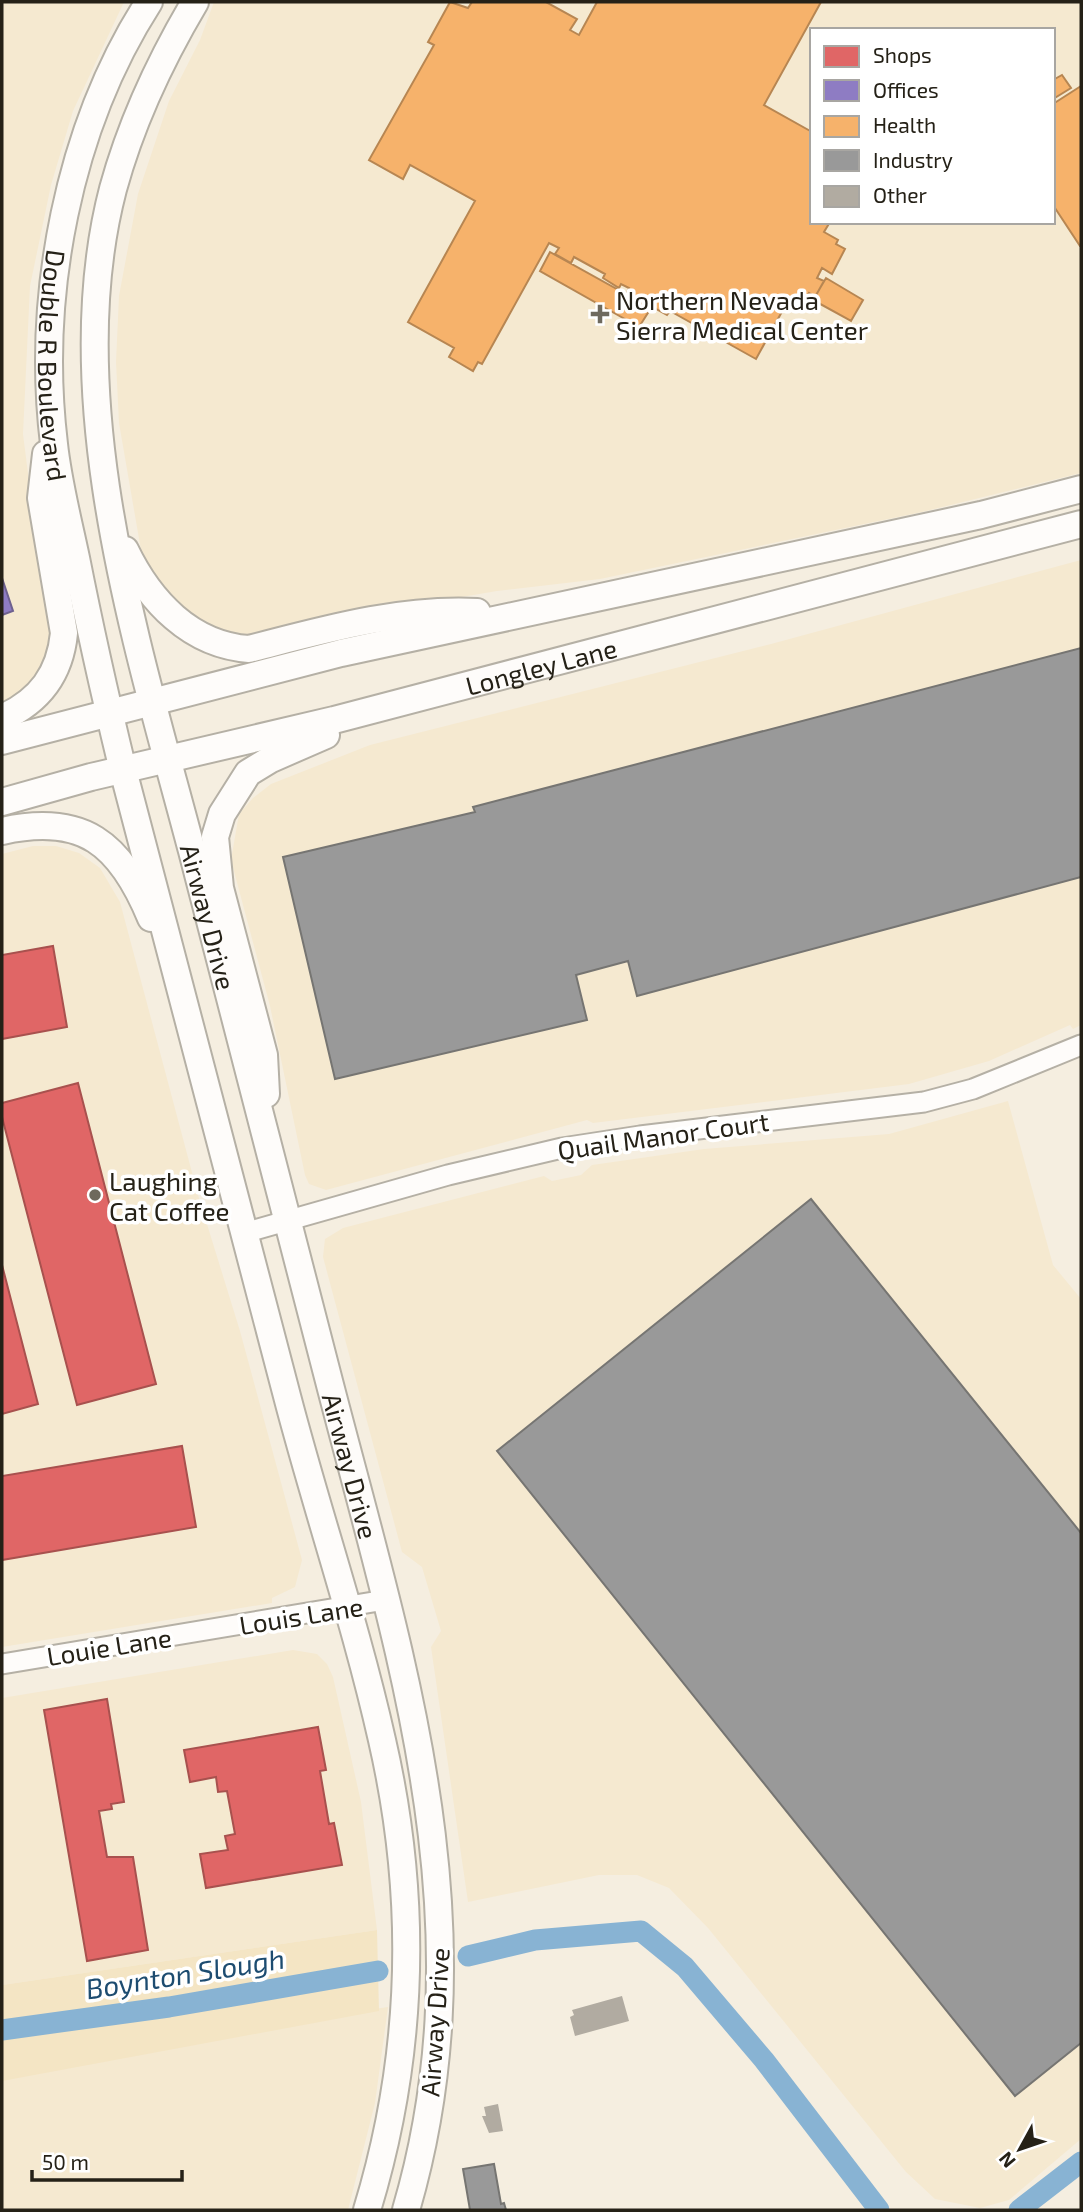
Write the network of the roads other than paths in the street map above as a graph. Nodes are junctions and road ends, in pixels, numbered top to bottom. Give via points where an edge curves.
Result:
1 (149, 2) edge
2 (195, 2) edge
3 (52, 410) junction
4 (1081, 489) edge
5 (111, 514) junction
6 (1081, 524) edge
7 (513, 613) junction
8 (407, 700) junction
9 (152, 703) junction
10 (109, 715) junction
11 (2, 718) edge
12 (159, 732) joint
13 (2, 741) edge
14 (116, 741) joint
15 (166, 760) junction
16 (123, 770) junction
17 (2, 802) edge
18 (2, 831) edge
19 (182, 993) junction
20 (1081, 1045) edge
21 (263, 1124) junction
22 (288, 1222) junction
23 (244, 1233) junction
24 (385, 1600) junction
25 (345, 1608) junction
26 (217, 1629) joint
27 (2, 1664) edge
28 (400, 2076) junction
29 (368, 2210) edge
30 (386, 2210) edge
31 (405, 2210) edge

1 - 3 main road, Double R Boulevard via 106,85 68,201 52,321
2 - 5 main road, Double R Boulevard via 166,52 133,127 103,239 95,396
3 - 10 main road, Double R Boulevard via 59,479
3 - 11 main road via 41,498 64,633 62,654 43,691
4 - 7 main road, Longley Lane via 981,515
5 - 7 main road via 126,553 155,597 202,639 227,648 249,649 384,617 447,610
5 - 9 main road, Double R Boulevard
6 - 8 main road, Longley Lane
7 - 9 main road, Longley Lane
8 - 15 main road, Longley Lane
8 - 21 main road via 248,773 222,814 215,837 216,863 264,1055 267,1102
9 - 10 main road, Longley Lane
9 - 12 main road, Double R Boulevard
10 - 13 main road, Longley Lane
10 - 14 main road, Double R Boulevard
12 - 15 main road, Airway Drive
14 - 16 main road, Airway Drive
15 - 16 main road, Longley Lane
15 - 21 main road, Airway Drive
16 - 17 main road, Longley Lane
16 - 19 main road, Airway Drive
18 - 19 main road via 51,824 89,836 111,852 144,900
19 - 23 main road, Airway Drive
20 - 22 street, Quail Manor Court via 973,1089 923,1102 562,1148 448,1175
21 - 22 main road, Airway Drive
22 - 23 street, Quail Manor Court
22 - 24 main road, Airway Drive
23 - 25 main road, Airway Drive
24 - 25 street, Louis Lane
24 - 31 main road, Airway Drive via 423,1768 435,1838 440,1916 436,2062
25 - 26 street, Louis Lane
25 - 28 main road, Airway Drive via 382,1739 400,1836 408,1950
26 - 27 street, Louie Lane
28 - 29 main road, Airway Drive
28 - 30 main road via 404,2139

